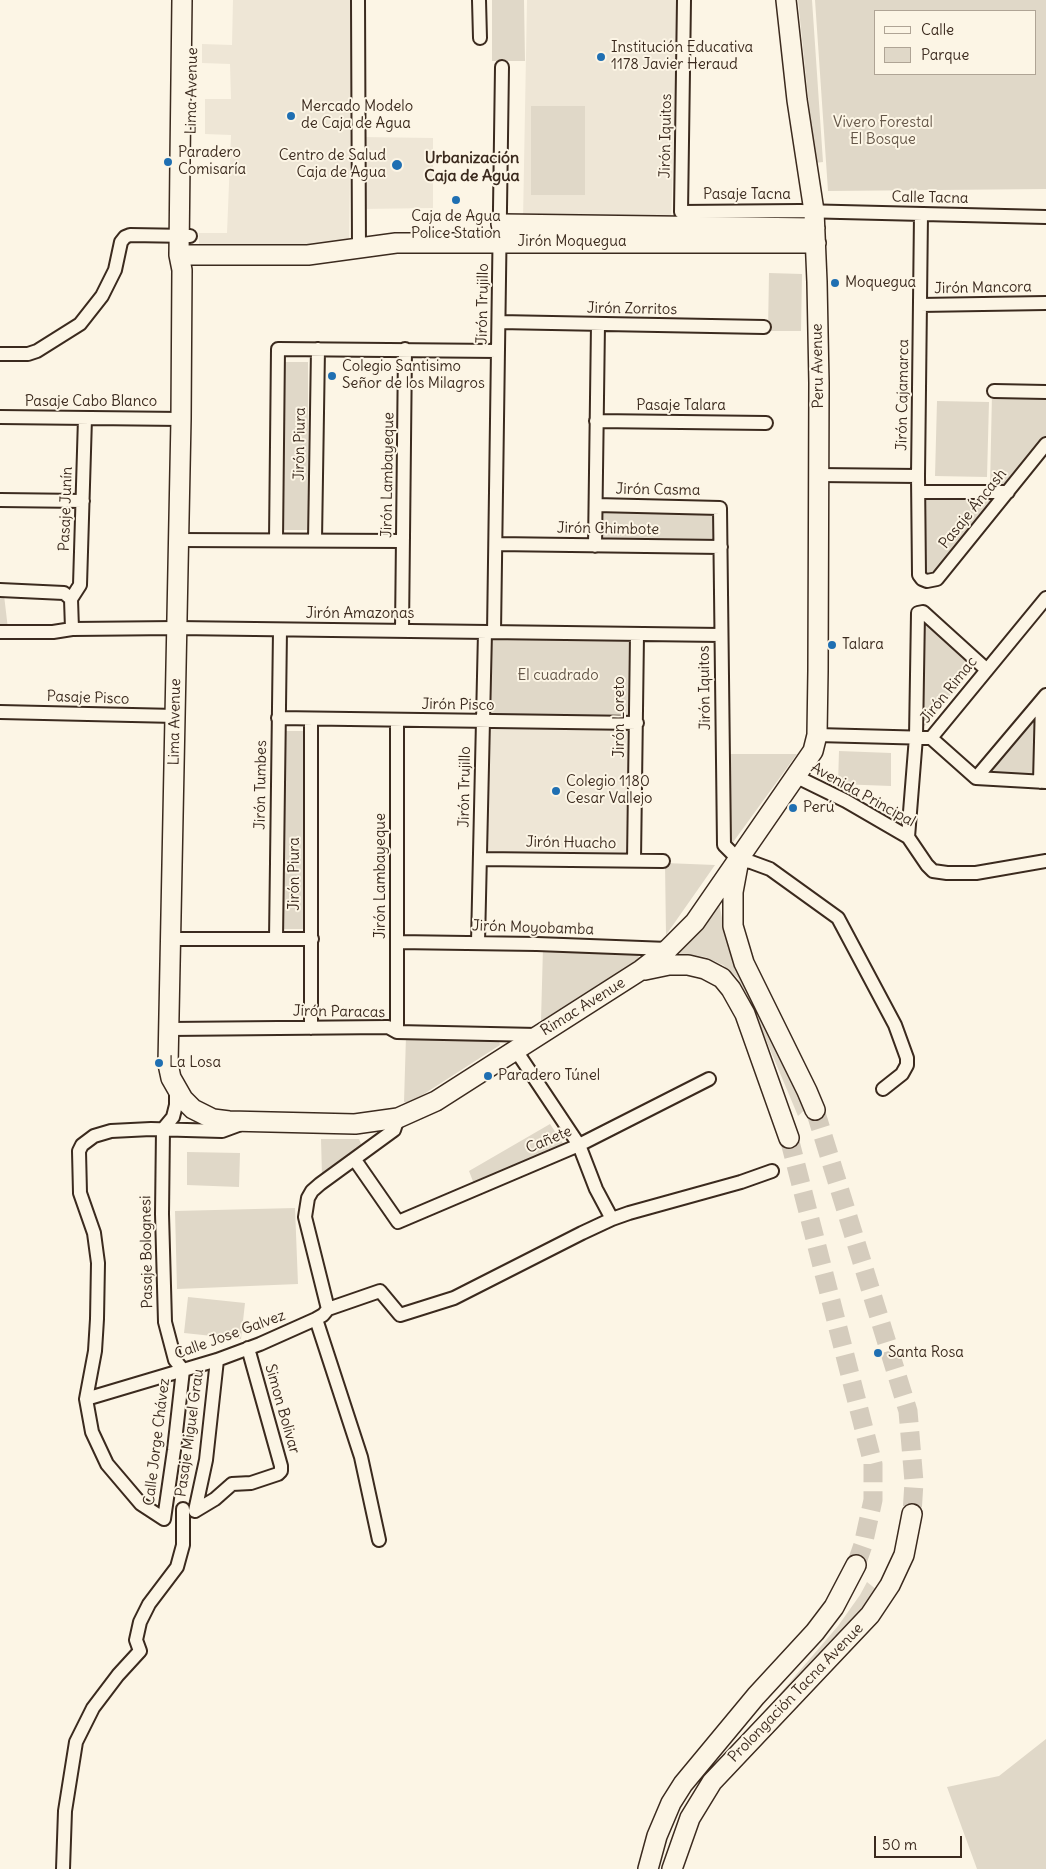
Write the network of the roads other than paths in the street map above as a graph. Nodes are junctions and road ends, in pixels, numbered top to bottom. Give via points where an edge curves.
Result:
1 (182, 0) edge
2 (192, 0) edge
3 (358, 0) edge
4 (479, 0) edge
5 (684, 0) edge
6 (786, 0) edge
7 (480, 38) dead end
8 (502, 67) dead end
9 (681, 212) joint
10 (921, 214) junction
11 (1046, 217) edge
12 (815, 227) junction
13 (500, 233) junction
14 (185, 235) junction
15 (359, 248) junction
16 (184, 260) junction
17 (1046, 303) edge
18 (920, 305) junction
19 (499, 322) junction
20 (598, 324) junction
21 (764, 327) dead end
22 (318, 349) junction
23 (405, 349) junction
24 (498, 351) junction
25 (0, 354) edge
26 (994, 391) dead end
27 (1046, 392) edge
28 (0, 417) edge
29 (85, 418) junction
30 (181, 419) junction
31 (596, 421) junction
32 (766, 423) dead end
33 (1046, 444) edge
34 (818, 475) junction
35 (918, 476) junction
36 (919, 492) junction
37 (1008, 492) junction
38 (0, 500) edge
39 (83, 502) junction
40 (596, 505) junction
41 (720, 508) joint
42 (179, 540) junction
43 (276, 540) junction
44 (315, 540) junction
45 (403, 541) junction
46 (496, 544) junction
47 (595, 546) junction
48 (721, 547) junction
49 (919, 575) joint
50 (0, 590) edge
51 (1046, 598) edge
52 (71, 599) junction
53 (177, 628) junction
54 (72, 629) junction
55 (280, 630) junction
56 (402, 630) junction
57 (0, 632) edge
58 (489, 632) junction
59 (637, 635) junction
60 (721, 635) junction
61 (987, 670) junction
62 (1045, 699) edge
63 (0, 712) edge
64 (176, 716) junction
65 (278, 718) junction
66 (311, 719) junction
67 (397, 720) junction
68 (483, 722) junction
69 (637, 723) junction
70 (817, 735) junction
71 (916, 737) junction
72 (931, 738) junction
73 (797, 777) junction
74 (976, 778) junction
75 (1043, 782) edge
76 (908, 837) junction
77 (480, 859) junction
78 (634, 860) junction
79 (739, 860) junction
80 (662, 861) dead end
81 (1046, 861) edge
82 (171, 939) junction
83 (312, 939) junction
84 (276, 940) junction
85 (397, 942) junction
86 (478, 942) junction
87 (668, 949) junction
88 (641, 970) junction
89 (311, 1028) junction
90 (169, 1029) junction
91 (398, 1032) junction
92 (538, 1035) junction
93 (516, 1049) junction
94 (709, 1079) dead end
95 (176, 1089) junction
96 (883, 1089) dead end
97 (815, 1110) tunnel mouth
98 (398, 1118) junction
99 (248, 1122) junction
100 (366, 1123) junction
101 (164, 1129) junction
102 (789, 1138) tunnel mouth
103 (579, 1145) junction
104 (372, 1146) junction
105 (355, 1160) junction
106 (772, 1171) dead end
107 (612, 1219) junction
108 (328, 1309) junction
109 (316, 1319) junction
110 (248, 1348) junction
111 (217, 1360) junction
112 (183, 1370) junction
113 (86, 1400) junction
114 (189, 1510) junction
115 (912, 1514) tunnel mouth
116 (164, 1519) junction
117 (379, 1540) dead end
118 (856, 1565) tunnel mouth
119 (63, 1869) edge
120 (648, 1869) edge
121 (672, 1869) edge

1 - 14 main road, Lima Avenue
2 - 14 main road, Lima Avenue
3 - 15 street
4 - 7 street
5 - 9 street, Jirón Iquitos
6 - 12 main road, Peru Avenue
8 - 13 street, Jirón Trujillo
9 - 12 street, Pasaje Tacna
10 - 11 street, Calle Tacna
10 - 12 street, Calle Tacna
10 - 18 street, Jirón Cajamarca
12 - 13 main road, Jirón Moquegua
12 - 34 main road, Peru Avenue
13 - 15 main road, Jirón Moquegua
13 - 19 street, Jirón Trujillo
14 - 16 main road, Lima Avenue
14 - 25 street via 124,238 115,270 102,296 80,324 37,352
15 - 16 main road, Jirón Moquegua via 308,255
16 - 30 main road, Lima Avenue
17 - 18 street, Jirón Mancora
18 - 35 street, Jirón Cajamarca
19 - 20 street, Jirón Zorritos
19 - 24 street, Jirón Trujillo
20 - 21 street, Jirón Zorritos
20 - 31 street
22 - 23 street
22 - 43 street via 278,348
22 - 44 street, Jirón Piura
23 - 24 street
23 - 45 street, Jirón Lambayeque
24 - 46 street, Jirón Trujillo
26 - 27 street
28 - 29 street, Pasaje Cabo Blanco
29 - 30 street, Pasaje Cabo Blanco
29 - 39 street, Pasaje Junín
30 - 42 main road, Lima Avenue
31 - 32 street, Pasaje Talara
31 - 40 street
33 - 37 street, Pasaje Áncash
34 - 35 street
34 - 70 main road, Peru Avenue
35 - 36 street, Jirón Cajamarca
36 - 37 street
36 - 49 street, Jirón Cajamarca
37 - 49 street, Pasaje Áncash via 937,578 928,581
38 - 39 street
39 - 52 street, Pasaje Junín via 80,585
40 - 41 street, Jirón Casma
40 - 47 street
41 - 48 street, Jirón Iquitos
42 - 43 street
42 - 53 main road, Lima Avenue
43 - 44 street
44 - 45 street
45 - 56 street, Jirón Lambayeque
46 - 47 street, Jirón Chimbote
46 - 58 street, Jirón Trujillo
47 - 48 street, Jirón Chimbote
48 - 60 street, Jirón Iquitos
50 - 52 street via 60,592
51 - 61 street, Jirón Rimac
52 - 54 street
53 - 54 street, Jirón Amazonas
53 - 55 street, Jirón Amazonas
53 - 64 main road, Lima Avenue
54 - 57 street, Jirón Amazonas
55 - 56 street, Jirón Amazonas
55 - 65 street, Jirón Tumbes
56 - 58 street, Jirón Amazonas
58 - 59 street, Jirón Amazonas
58 - 68 street, Jirón Trujillo
59 - 60 street, Jirón Amazonas
59 - 69 street, Jirón Loreto
60 - 79 street, Jirón Iquitos via 724,845
61 - 71 street via 923,612 918,613
61 - 72 street, Jirón Rimac
62 - 74 street
62 - 75 street
63 - 64 street, Pasaje Pisco
64 - 82 main road, Lima Avenue
65 - 66 street, Jirón Pisco
65 - 84 street, Jirón Tumbes
66 - 67 street, Jirón Pisco
66 - 83 street, Jirón Piura
67 - 68 street, Jirón Pisco
67 - 85 street, Jirón Lambayeque
68 - 69 street, Jirón Pisco
68 - 77 street, Jirón Trujillo
69 - 78 street, Jirón Loreto
70 - 71 street, Jirón Rimac
70 - 73 main road, Rimac Avenue via 813,751
71 - 72 street, Jirón Rimac
71 - 76 street
72 - 74 street
73 - 76 street, Avenida Principal
73 - 79 main road, Rimac Avenue
74 - 75 street
76 - 81 street, Avenida Principal via 933,871 976,873
77 - 78 street, Jirón Huacho
77 - 86 street, Jirón Trujillo
78 - 80 street, Jirón Huacho
79 - 87 main road, Rimac Avenue via 695,922
79 - 96 street via 770,869 838,918 895,1025 907,1058 902,1074
79 - 97 main road via 733,910 741,955
82 - 84 street
82 - 90 main road, Lima Avenue
83 - 84 street
83 - 89 street, Jirón Piura
85 - 86 street, Jirón Moyobamba
85 - 91 street, Jirón Lambayeque
86 - 87 street, Jirón Moyobamba
87 - 88 main road, Rimac Avenue
88 - 92 main road, Rimac Avenue
88 - 102 main road via 679,964 706,969 722,978 745,1014
89 - 90 street, Jirón Paracas
89 - 91 street, Jirón Paracas via 388,1027
90 - 95 main road, Lima Avenue via 168,1064
91 - 92 street, Jirón Paracas
92 - 93 main road, Rimac Avenue
93 - 98 main road, Rimac Avenue via 436,1101
93 - 103 street
94 - 103 street, Cañete
95 - 99 main road, Lima Avenue via 193,1109 213,1119
95 - 101 street via 173,1117
98 - 100 main road, Rimac Avenue
98 - 104 street via 394,1130
99 - 100 main road, Rimac Avenue
99 - 101 street via 222,1130
100 - 104 street via 373,1133
101 - 112 street, Pasaje Bolognesi via 164,1322 175,1360
101 - 113 street via 111,1131 94,1136 79,1151 80,1193 94,1233 98,1263 96,1342
103 - 105 street, Cañete via 398,1222
103 - 107 street
104 - 105 street
105 - 108 street via 312,1191 306,1207 305,1217
106 - 107 street
107 - 108 street, Calle Jose Galvez via 445,1301 400,1315 380,1291
108 - 109 street, Calle Jose Galvez
109 - 110 street, Calle Jose Galvez
109 - 117 street via 361,1457
110 - 111 street, Calle Jose Galvez
110 - 114 street, Simon Bolivar via 281,1471 251,1483 232,1484 215,1499
111 - 112 street, Calle Jose Galvez
111 - 114 street, Pasaje Miguel Grau via 206,1460
112 - 113 street, Calle Jose Galvez
112 - 116 street, Calle Jorge Chávez
113 - 116 street via 92,1432 107,1464 142,1504
114 - 116 street
114 - 119 street, Pasaje Miguel Grau via 177,1567 149,1604 140,1622 136,1640 140,1651 93,1708 76,1742 65,1811
115 - 121 main road, Prolongación Tacna Avenue via 902,1560 870,1615 712,1782 690,1818
118 - 120 main road, Prolongación Tacna Avenue via 834,1607 815,1632 756,1696 683,1784 660,1828

